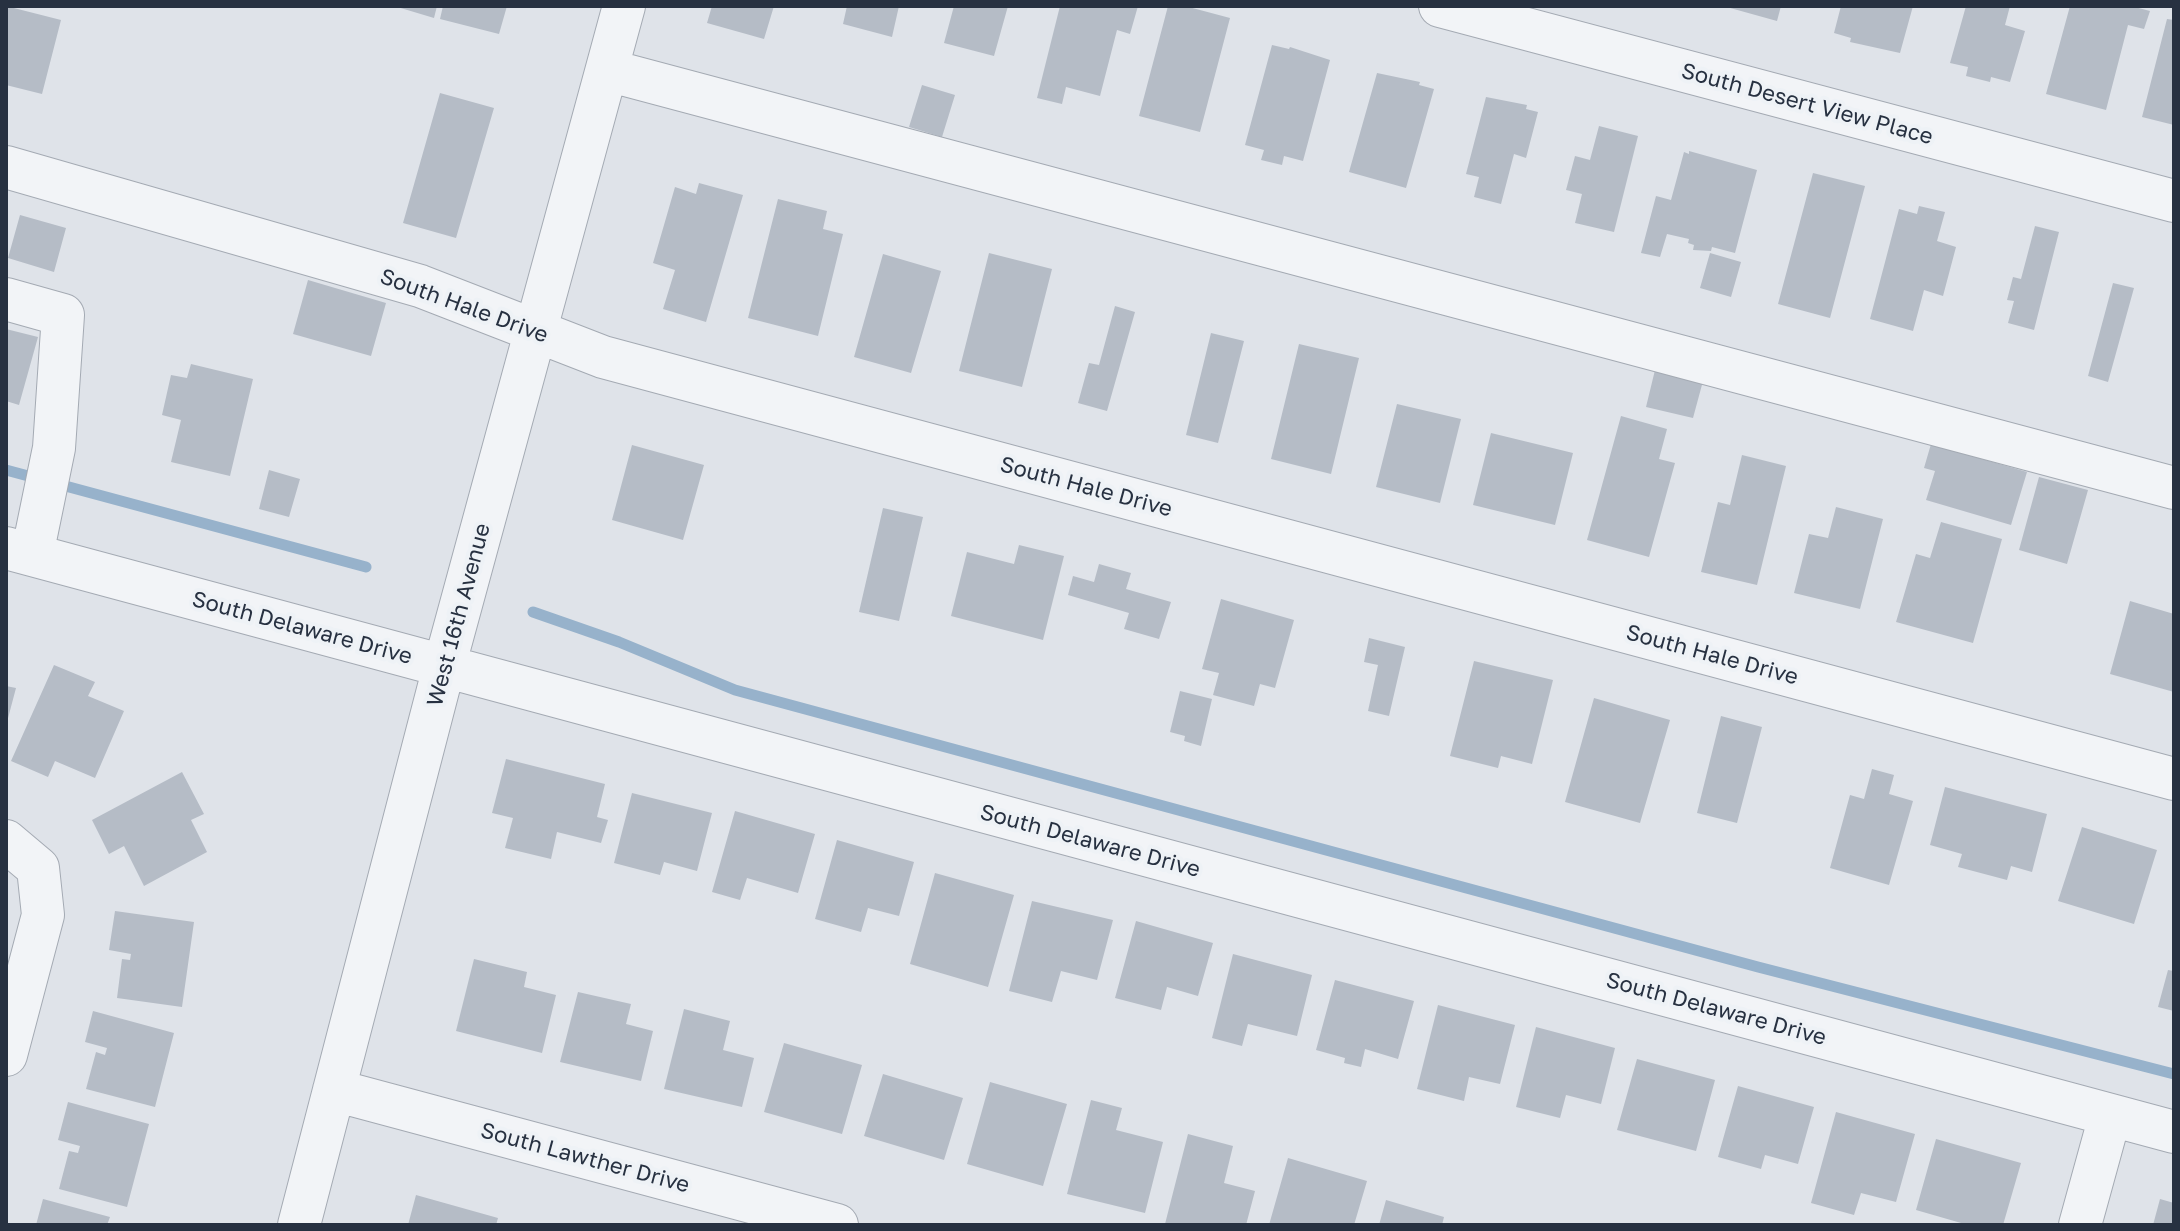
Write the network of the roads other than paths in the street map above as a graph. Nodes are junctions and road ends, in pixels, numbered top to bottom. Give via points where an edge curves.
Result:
1 (624, 6) edge
2 (1440, 6) edge
3 (607, 70) junction
4 (6, 167) edge
5 (2174, 201) edge
6 (6, 299) edge
7 (536, 331) junction
8 (2174, 488) edge
9 (19, 552) edge
10 (444, 667) junction
11 (2174, 779) edge
12 (6, 841) edge
13 (6, 1055) edge
14 (334, 1090) junction
15 (2110, 1116) junction
16 (2174, 1132) edge
17 (299, 1225) edge
18 (837, 1225) edge
19 (2080, 1225) edge

1 - 3 street, West 16th Avenue
2 - 5 street, South Desert View Place
3 - 7 street, West 16th Avenue
3 - 8 street
4 - 7 street, South Hale Drive via 420,286
6 - 9 street via 63,315 54,448
7 - 10 street, West 16th Avenue
7 - 11 street, South Hale Drive via 603,357
9 - 10 street, South Delaware Drive
10 - 14 street, West 16th Avenue
10 - 15 street, South Delaware Drive
12 - 13 street via 38,868 43,915
14 - 17 street, West 16th Avenue
14 - 18 street, South Lawther Drive
15 - 16 street, South Delaware Drive
15 - 19 street

